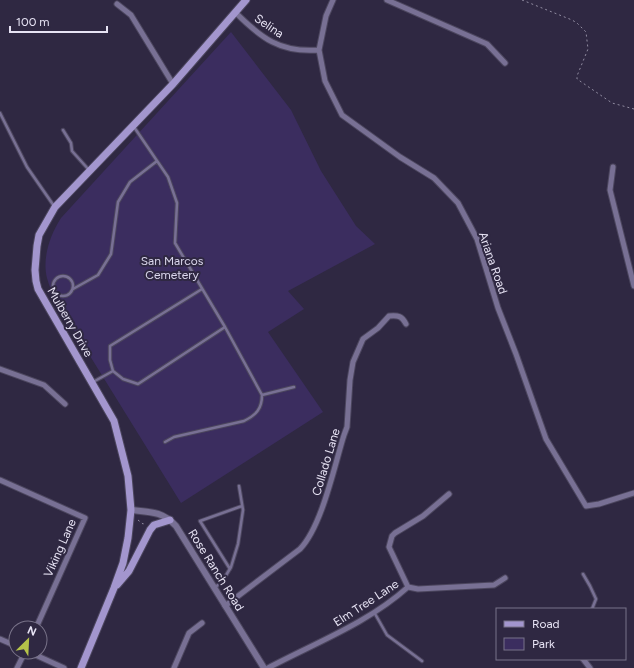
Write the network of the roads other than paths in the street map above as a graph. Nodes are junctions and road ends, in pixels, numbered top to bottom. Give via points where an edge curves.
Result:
1 (246, 0) edge
2 (332, 0) edge
3 (387, 0) edge
4 (117, 4) dead end
5 (235, 12) junction
6 (319, 50) junction
7 (505, 63) dead end
8 (173, 84) junction
9 (0, 113) edge
10 (132, 126) junction
11 (63, 130) dead end
12 (157, 161) junction
13 (614, 167) dead end
14 (89, 170) junction
15 (54, 207) junction
16 (634, 286) edge
17 (73, 289) junction
18 (202, 289) junction
19 (406, 324) dead end
20 (225, 327) junction
21 (0, 369) edge
22 (113, 371) junction
23 (92, 382) junction
24 (294, 387) dead end
25 (262, 395) junction
26 (65, 404) dead end
27 (165, 442) dead end
28 (0, 480) edge
29 (239, 486) dead end
30 (634, 493) edge
31 (449, 494) dead end
32 (242, 506) junction
33 (130, 510) junction
34 (170, 520) junction
35 (230, 569) junction
36 (583, 574) dead end
37 (505, 578) dead end
38 (408, 587) junction
39 (114, 588) junction
40 (214, 588) junction
41 (225, 606) junction
42 (592, 608) edge
43 (374, 611) junction
44 (40, 620) edge
45 (202, 623) dead end
46 (46, 660) edge
47 (584, 660) edge
48 (422, 661) dead end
49 (64, 668) edge
50 (81, 668) edge
51 (174, 668) edge
52 (264, 668) edge
53 (268, 668) edge
54 (590, 668) edge

1 - 5 main road, Mulberry Drive
2 - 6 street, Ariana Road
3 - 7 street via 487,44
4 - 8 street via 131,15
5 - 6 street, Selina via 262,36 278,45 302,51
5 - 8 main road, Mulberry Drive
6 - 30 street, Ariana Road via 325,82 342,115 434,178 458,203 477,239 498,308 546,439 586,506
8 - 10 main road, Mulberry Drive
9 - 15 lane via 27,167
10 - 12 lane
10 - 14 main road, Mulberry Drive
11 - 14 lane via 72,151
12 - 17 lane via 130,182 118,202 111,254 98,274
12 - 18 lane via 168,177 177,203 175,243
13 - 16 street via 610,190
14 - 15 main road, Mulberry Drive
15 - 23 main road, Mulberry Drive via 39,236 36,282
17 - 17 lane via 72,282 65,276 56,279 53,284 54,290 60,296 69,294
18 - 20 lane
18 - 22 lane via 110,346
19 - 41 street, Collado Lane via 397,315 389,316 363,339 353,362 348,427 323,505 307,542
20 - 22 lane via 138,384 123,379
20 - 25 lane
21 - 26 street via 44,385
22 - 23 lane
23 - 33 main road, Mulberry Drive via 114,421 128,476
24 - 25 lane
25 - 27 lane via 260,410 244,421 174,437
28 - 44 street, Viking Lane via 85,518
29 - 32 lane
31 - 38 street via 423,516 392,536 389,547
32 - 35 lane via 239,536
32 - 35 lane via 200,521
33 - 34 street, Rose Ranch Road via 154,512
33 - 39 main road, Mulberry Drive via 123,563
34 - 39 main road via 154,525 129,571
34 - 40 street, Rose Ranch Road
35 - 40 lane via 222,582
36 - 42 lane via 596,599
37 - 38 street, Elm Tree Lane via 494,585 418,589
38 - 43 street, Elm Tree Lane
39 - 50 main road, Mulberry Drive
40 - 41 street, Rose Ranch Road
41 - 52 street, Rose Ranch Road
43 - 48 lane via 386,635
43 - 53 street, Elm Tree Lane via 343,632
45 - 51 street via 189,633
46 - 49 street
47 - 54 street

